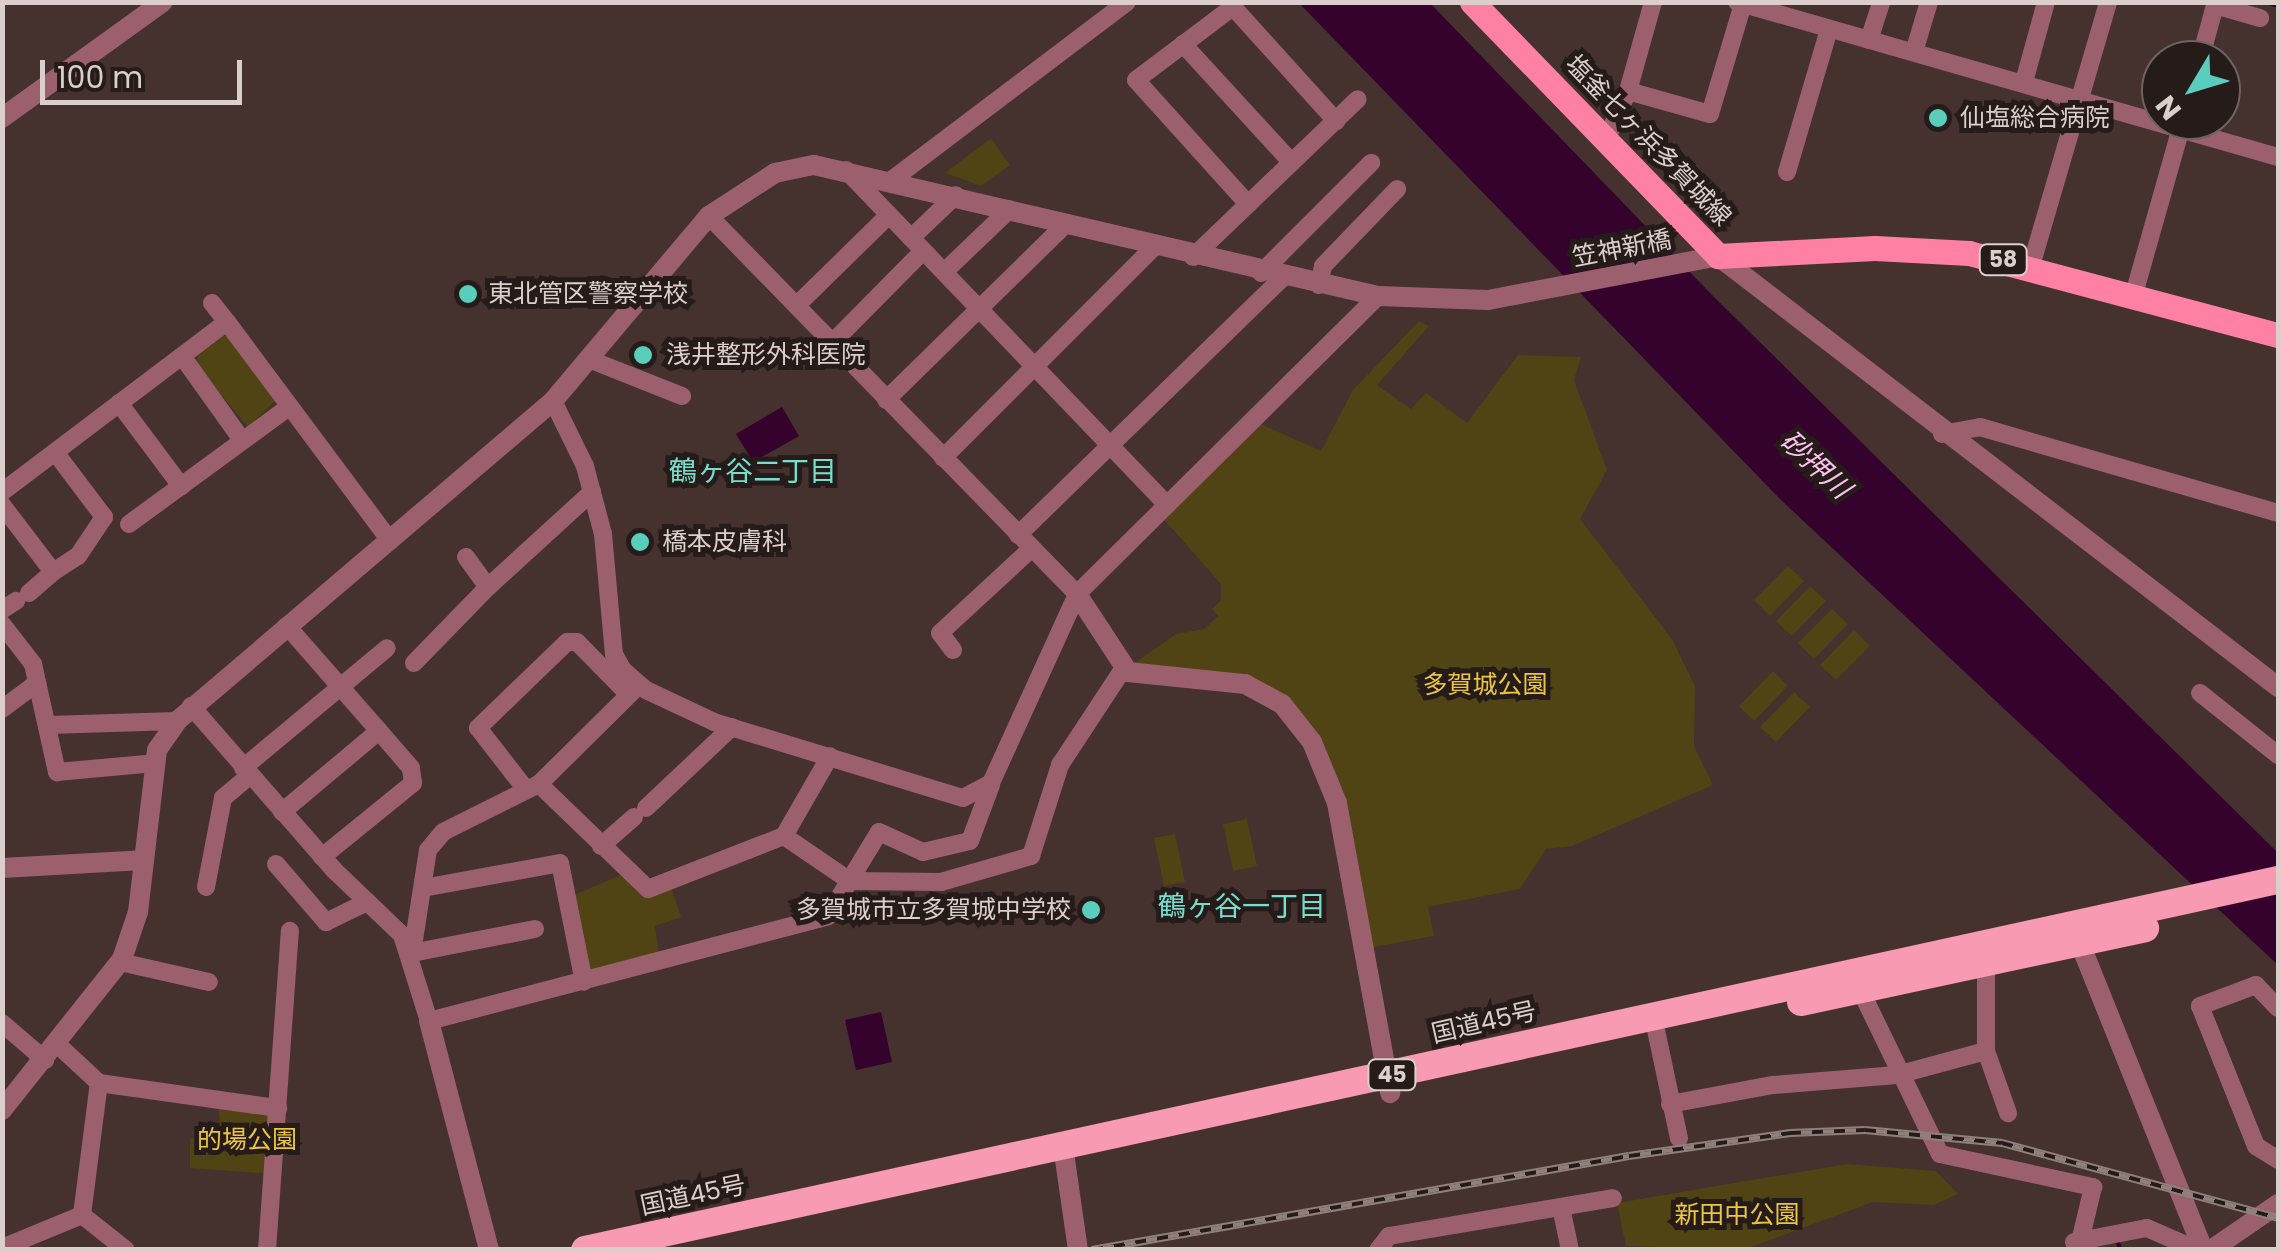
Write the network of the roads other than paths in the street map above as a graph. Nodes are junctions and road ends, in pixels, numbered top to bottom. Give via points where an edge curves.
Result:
1 (163, 2) edge
2 (1127, 2) edge
3 (1472, 2) edge
4 (1653, 2) edge
5 (1880, 2) edge
6 (1929, 2) edge
7 (2046, 2) edge
8 (2108, 2) edge
9 (1740, 4) edge
10 (1790, 10) edge
11 (2260, 18) dead end
12 (1829, 30) junction
13 (1870, 40) junction
14 (2205, 40) edge
15 (1182, 44) junction
16 (1914, 52) junction
17 (2024, 82) junction
18 (1628, 91) junction
19 (1358, 99) dead end
20 (2081, 100) junction
21 (2141, 115) edge
22 (2, 118) edge
23 (1336, 121) junction
24 (1606, 140) junction
25 (2178, 140) edge
26 (2227, 140) edge
27 (2278, 157) edge
28 (1292, 163) junction
29 (1372, 163) dead end
30 (843, 167) junction
31 (1787, 172) dead end
32 (893, 178) junction
33 (1397, 189) dead end
34 (956, 194) junction
35 (1248, 204) junction
36 (1010, 209) junction
37 (889, 215) junction
38 (709, 216) junction
39 (1066, 223) junction
40 (917, 244) junction
41 (1155, 246) junction
42 (1718, 256) junction
43 (1194, 257) junction
44 (2032, 266) junction
45 (944, 272) junction
46 (1272, 276) junction
47 (1318, 285) junction
48 (2134, 294) junction
49 (1378, 296) junction
50 (212, 303) dead end
51 (796, 305) junction
52 (978, 309) junction
53 (227, 322) junction
54 (2278, 335) edge
55 (833, 342) junction
56 (182, 356) junction
57 (592, 360) junction
58 (1035, 368) junction
59 (682, 396) dead end
60 (886, 400) junction
61 (553, 401) junction
62 (119, 404) junction
63 (289, 407) junction
64 (1942, 434) junction
65 (242, 440) junction
66 (1111, 445) junction
67 (55, 452) junction
68 (942, 458) junction
69 (181, 486) junction
70 (2, 492) edge
71 (592, 492) junction
72 (1168, 505) junction
73 (2, 506) edge
74 (2278, 512) edge
75 (129, 524) dead end
76 (390, 541) junction
77 (1025, 541) junction
78 (466, 557) dead end
79 (52, 572) junction
80 (488, 588) junction
81 (1077, 594) junction
82 (16, 601) edge
83 (2, 624) edge
84 (287, 626) junction
85 (387, 648) dead end
86 (953, 650) dead end
87 (414, 663) dead end
88 (1122, 669) junction
89 (37, 683) junction
90 (338, 686) junction
91 (2278, 687) edge
92 (634, 690) junction
93 (2200, 692) dead end
94 (2, 708) edge
95 (184, 713) junction
96 (48, 726) junction
97 (732, 728) junction
98 (379, 731) junction
99 (2278, 755) edge
100 (830, 756) junction
101 (155, 762) junction
102 (246, 772) junction
103 (992, 784) junction
104 (532, 785) junction
105 (282, 812) junction
106 (784, 836) junction
107 (602, 846) junction
108 (322, 857) junction
109 (144, 860) junction
110 (276, 864) dead end
111 (2, 868) edge
112 (2278, 880) edge
113 (850, 881) junction
114 (206, 887) dead end
115 (422, 888) junction
116 (2278, 898) edge
117 (368, 902) junction
118 (2205, 905) junction
119 (535, 929) dead end
120 (290, 932) dead end
121 (2076, 934) junction
122 (412, 954) junction
123 (120, 962) junction
124 (1986, 963) junction
125 (1855, 980) junction
126 (209, 982) dead end
127 (584, 982) junction
128 (2278, 1008) edge
129 (428, 1021) junction
130 (2, 1023) edge
131 (1654, 1024) junction
132 (1986, 1051) junction
133 (51, 1052) junction
134 (1897, 1075) junction
135 (98, 1084) junction
136 (1388, 1085) junction
137 (1670, 1104) junction
138 (278, 1108) junction
139 (2, 1110) edge
140 (2008, 1113) dead end
141 (1679, 1138) dead end
142 (1065, 1155) junction
143 (2278, 1160) edge
144 (1614, 1198) dead end
145 (2278, 1204) edge
146 (1561, 1207) junction
147 (82, 1215) junction
148 (48, 1240) edge
149 (2077, 1244) edge
150 (2, 1248) edge
151 (126, 1250) edge
152 (267, 1250) edge
153 (489, 1250) edge
154 (586, 1250) edge
155 (656, 1250) edge
156 (1078, 1250) edge
157 (1378, 1250) edge
158 (1570, 1250) edge
159 (2200, 1250) edge
160 (2211, 1250) edge

1 - 22 street
2 - 32 street
3 - 24 main road, 塩釜七ヶ浜多賀城線
4 - 18 street
5 - 13 street
6 - 16 street
7 - 17 street
8 - 20 street
9 - 10 street
9 - 18 street via 1710,114
10 - 12 street
11 - 14 street via 2215,5
12 - 13 street
12 - 31 street
13 - 16 street
15 - 23 street via 1233,7
15 - 28 street
15 - 35 street via 1136,80
16 - 17 street
17 - 20 street
18 - 24 street
19 - 23 street
20 - 21 street
20 - 44 street
23 - 28 street
24 - 42 main road, 塩釜七ヶ浜多賀城線
25 - 48 street
26 - 27 street
28 - 35 street
29 - 46 street
30 - 32 street, 笠神新橋
30 - 37 street
30 - 38 street, 笠神新橋 via 775,173
32 - 34 street, 笠神新橋
33 - 47 street via 1323,266
34 - 36 street, 笠神新橋
34 - 40 street
35 - 43 street
36 - 39 street, 笠神新橋
36 - 45 street
37 - 40 street
37 - 51 street
38 - 51 street
38 - 57 street, 笠神新橋
39 - 41 street, 笠神新橋
39 - 52 street
40 - 45 street
40 - 55 street
41 - 43 street, 笠神新橋
41 - 58 street
42 - 44 main road, 塩釜七ヶ浜多賀城線 / 58 via 1910,248
42 - 49 street, 笠神新橋 via 1461,302
42 - 64 street
43 - 46 street, 笠神新橋
44 - 48 main road, 塩釜七ヶ浜多賀城線 / 58
45 - 52 street
46 - 47 street, 笠神新橋
46 - 66 street
47 - 49 street, 笠神新橋
48 - 54 main road, 塩釜七ヶ浜多賀城線 / 58
49 - 72 street
50 - 53 street
51 - 55 street
52 - 58 street
52 - 60 street
53 - 56 street
53 - 63 street
55 - 60 street
56 - 62 street
56 - 65 street
57 - 59 street
57 - 61 street, 笠神新橋
58 - 66 street
58 - 68 street
60 - 68 street
61 - 71 street
61 - 76 street, 笠神新橋
62 - 67 street
62 - 69 street
63 - 65 street
63 - 76 street
64 - 74 street via 1980,427
64 - 91 street
65 - 69 street
66 - 72 street
66 - 77 street
67 - 70 street
67 - 79 street via 104,518 78,556
68 - 77 street
69 - 75 street
71 - 80 street
71 - 92 street via 614,654
72 - 81 street
73 - 79 street
76 - 84 street, 笠神新橋
77 - 81 street
77 - 86 street via 940,633
78 - 80 street
79 - 82 street
80 - 87 street
81 - 88 street
81 - 103 street
83 - 89 street via 33,664
84 - 90 street
84 - 95 street, 笠神新橋
85 - 90 street
88 - 113 street via 1060,765 1031,856 941,882
88 - 136 street via 1150,679 1208,678 1261,691 1282,704 1312,742 1337,803
89 - 94 street
89 - 96 street
90 - 98 street
90 - 102 street
92 - 97 street
92 - 104 street
92 - 104 street via 577,642 567,642 478,728
93 - 99 street
95 - 96 street
95 - 101 street
95 - 102 street
96 - 101 street via 57,772
97 - 100 street
97 - 107 street
98 - 105 street
98 - 108 street via 411,768 413,783
100 - 103 street via 951,799
100 - 106 street
101 - 109 street
102 - 105 street
102 - 114 street via 223,798
103 - 113 street via 970,841 923,852 879,832
104 - 107 street
104 - 115 street via 443,832 428,850
105 - 108 street
106 - 107 street via 648,889
106 - 113 street
108 - 117 street
109 - 111 street
109 - 123 street via 138,912
110 - 117 street via 326,922
112 - 118 highway, 国道45号 / 45
113 - 127 street via 828,916
115 - 122 street
115 - 127 street via 560,863
116 - 118 highway, 国道45号 / 45
117 - 122 street
118 - 121 highway, 国道45号 / 45
119 - 122 street
120 - 138 street
121 - 124 highway, 国道45号 / 45
121 - 125 highway, 国道45号 / 45
121 - 159 street
122 - 129 street
123 - 126 street
123 - 133 street
124 - 125 highway, 国道45号 / 45
124 - 132 street
125 - 131 highway, 国道45号 / 45
125 - 134 street
127 - 129 street
128 - 143 street via 2256,985 2200,1006 2256,1146
129 - 153 street
130 - 133 street
131 - 136 highway, 国道45号 / 45
131 - 137 street
132 - 134 street
132 - 140 street
133 - 135 street
133 - 139 street
134 - 137 street via 1773,1084
134 - 149 street via 1940,1154 2093,1187
135 - 138 street
135 - 147 street
136 - 142 highway, 国道45号 / 45
137 - 141 street
138 - 152 street
142 - 154 highway, 国道45号 / 45
142 - 155 highway, 国道45号 / 45
142 - 156 street
144 - 146 street
145 - 160 street
146 - 157 street via 1389,1236
146 - 158 street
147 - 148 street
147 - 151 street
148 - 150 street
149 - 159 street via 2110,1233 2158,1230

